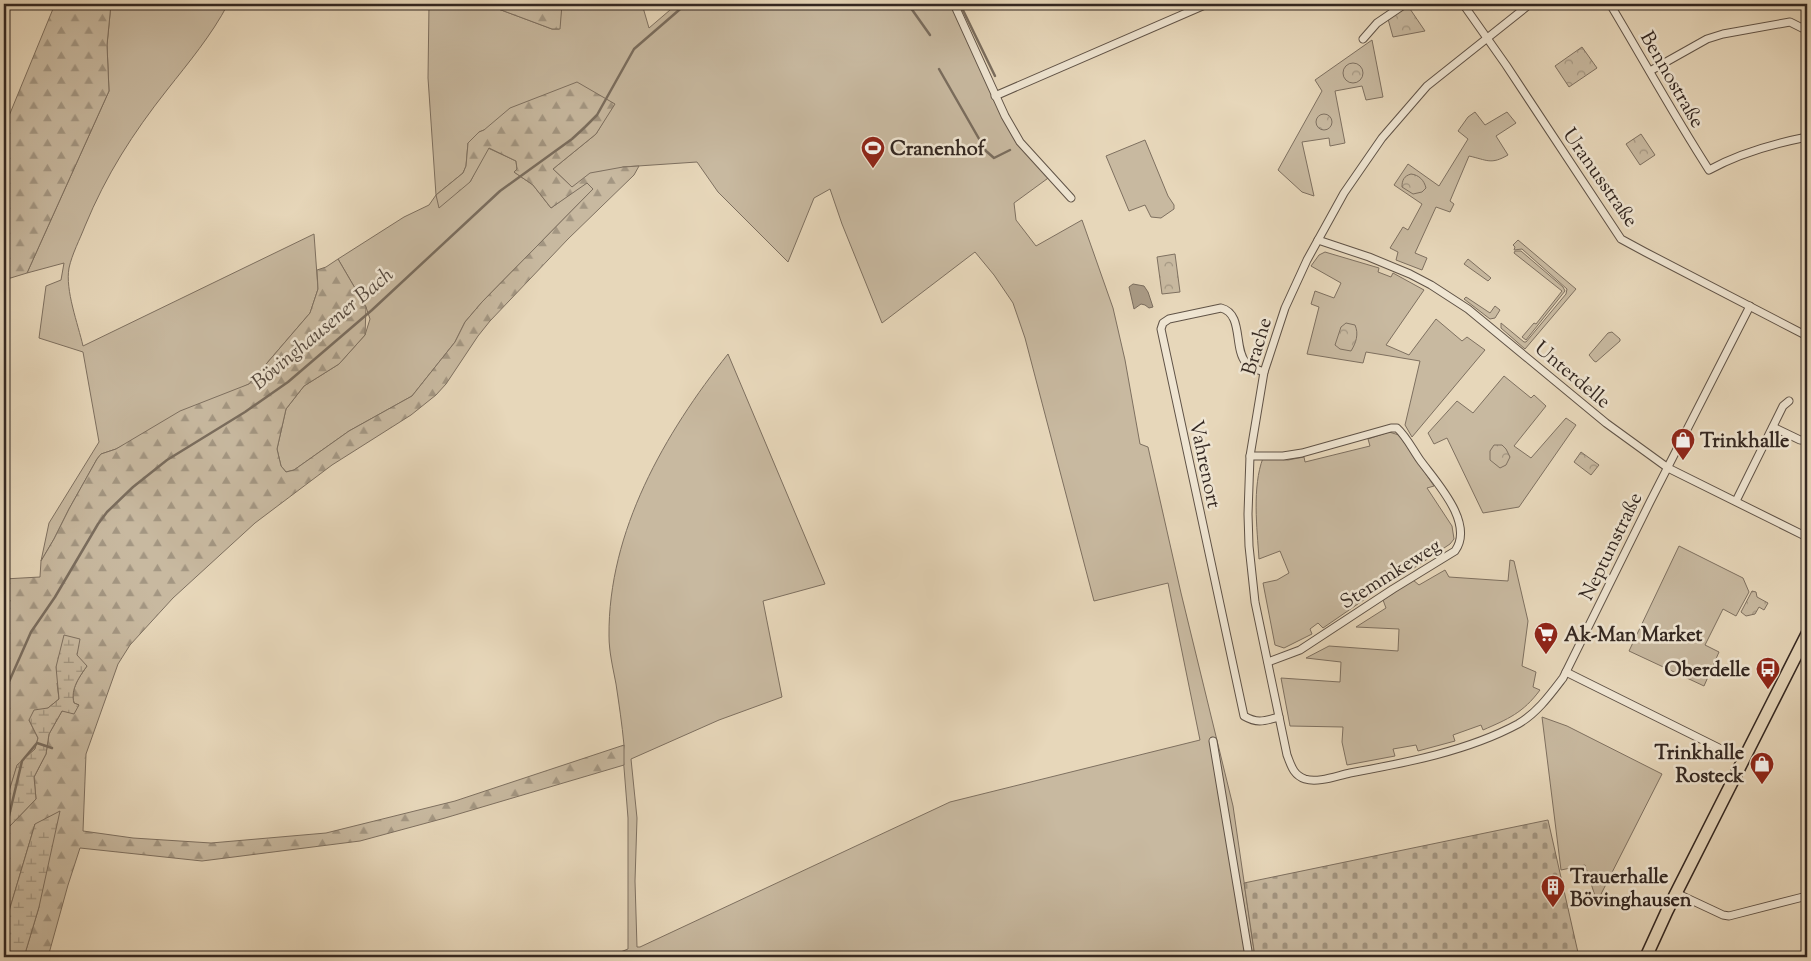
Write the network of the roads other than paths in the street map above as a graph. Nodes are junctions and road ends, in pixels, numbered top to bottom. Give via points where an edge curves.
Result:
1 (954, 4) edge
2 (1207, 4) edge
3 (1405, 4) edge
4 (1463, 4) edge
5 (1530, 4) edge
6 (1610, 4) edge
7 (1804, 29) dead end
8 (1487, 37) junction
9 (1363, 39) dead end
10 (1650, 71) junction
11 (995, 96) junction
12 (1807, 137) edge
13 (1070, 198) dead end
14 (1318, 240) junction
15 (1750, 306) junction
16 (1807, 336) edge
17 (1264, 372) junction
18 (1788, 401) dead end
19 (1773, 426) junction
20 (1800, 440) dead end
21 (1250, 456) junction
22 (1668, 468) junction
23 (1736, 501) junction
24 (1807, 537) edge
25 (1807, 634) edge
26 (1268, 662) junction
27 (1566, 672) junction
28 (1279, 717) junction
29 (1213, 741) dead end
30 (1743, 760) junction
31 (1304, 779) joint
32 (1676, 893) junction
33 (1807, 896) edge
34 (1249, 957) edge
35 (1646, 957) edge

1 - 11 street
2 - 11 street
3 - 9 street via 1377,23
4 - 8 street, Uranusstraße
5 - 8 street, Brache
6 - 10 street, Bennostraße
7 - 10 street via 1790,22 1723,34 1707,39
8 - 14 street, Brache via 1428,86 1389,128 1344,193
8 - 15 street, Uranusstraße via 1621,239
10 - 12 street, Bennostraße via 1709,170 1757,148
11 - 13 street via 1020,142
14 - 17 street, Brache via 1288,301
14 - 22 street, Unterdelle via 1410,274 1468,309 1606,423
15 - 16 street, Uranusstraße
15 - 22 street, Neptunstraße
17 - 21 street, Brache
17 - 28 street, Vahrenort via 1247,364 1242,357 1233,315 1228,310 1221,308 1163,323 1160,330 1244,716 1260,722
18 - 19 street
19 - 20 street
19 - 23 street
21 - 26 street, Brache via 1248,546 1255,602
21 - 26 street, Stemmkeweg via 1302,453 1397,428 1455,510 1461,532 1461,543 1455,551 1300,650
22 - 23 street, Unterdelle
22 - 27 street, Neptunstraße
23 - 24 street, Unterdelle
25 - 30 main road
26 - 28 street, Brache
27 - 30 street
27 - 31 street, Neptunstraße via 1544,703 1520,723 1480,740 1452,751 1385,767
28 - 31 street, Brache via 1292,770
29 - 34 street
30 - 32 main road
32 - 33 street via 1729,916
32 - 35 main road

